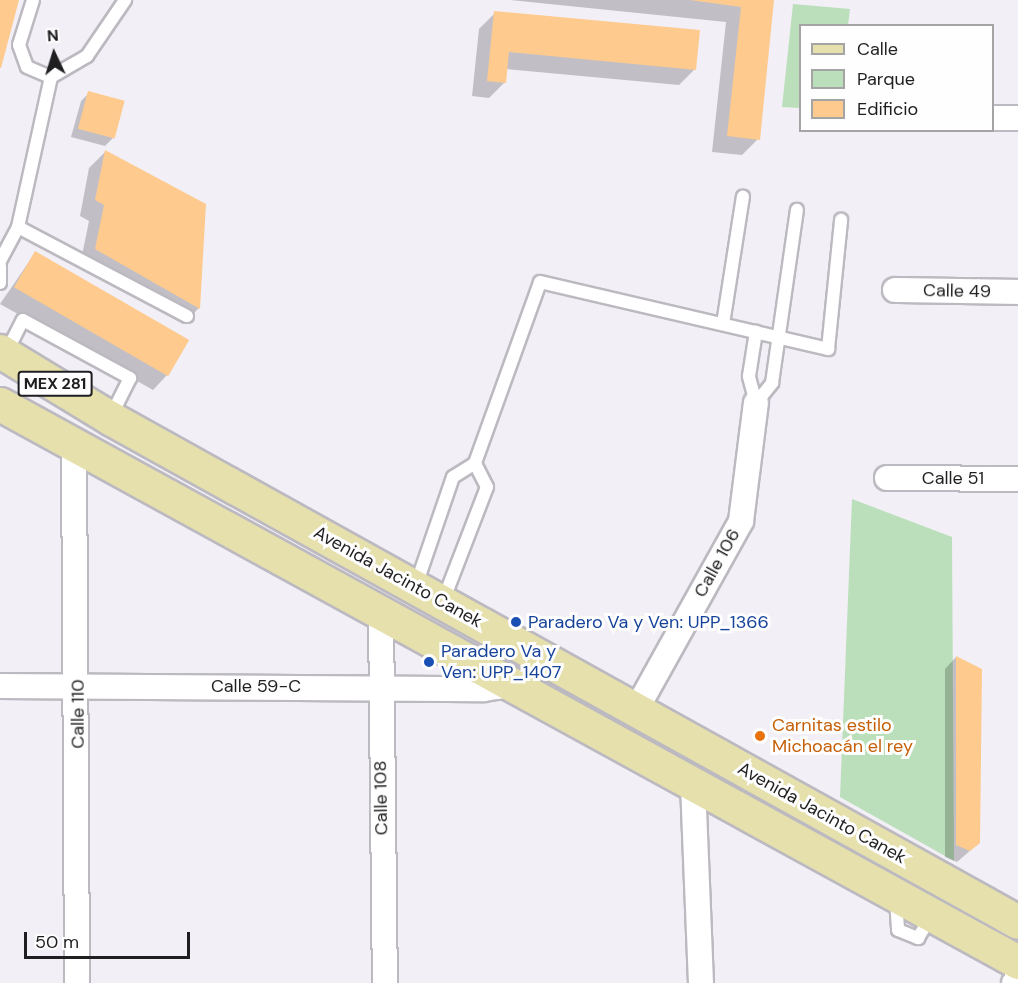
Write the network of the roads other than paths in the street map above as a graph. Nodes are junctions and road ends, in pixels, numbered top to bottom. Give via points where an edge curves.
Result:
1 (33, 0) edge
2 (125, 0) edge
3 (51, 76) junction
4 (994, 118) edge
5 (1018, 118) edge
6 (743, 197) dead end
7 (797, 210) dead end
8 (842, 220) dead end
9 (18, 227) junction
10 (0, 261) edge
11 (0, 266) edge
12 (0, 283) edge
13 (895, 290) dead end
14 (1018, 292) edge
15 (187, 316) dead end
16 (723, 324) junction
17 (756, 332) junction
18 (780, 338) junction
19 (3, 352) edge
20 (756, 403) junction
21 (0, 404) edge
22 (110, 418) junction
23 (74, 444) junction
24 (475, 462) junction
25 (887, 478) dead end
26 (1018, 479) edge
27 (429, 595) junction
28 (381, 613) junction
29 (512, 685) junction
30 (0, 686) edge
31 (78, 686) junction
32 (379, 687) junction
33 (636, 710) junction
34 (693, 784) junction
35 (1018, 922) edge
36 (1018, 962) edge
37 (1018, 978) edge
38 (77, 983) edge
39 (385, 983) edge
40 (701, 983) edge
41 (1014, 983) edge

1 - 3 lane via 19,45 27,67
2 - 3 lane via 87,56
3 - 9 lane
4 - 5 street
6 - 16 lane
7 - 18 lane
8 - 18 lane via 828,349
9 - 10 lane
9 - 15 lane
11 - 12 lane
13 - 14 street, Calle 49
16 - 17 lane
16 - 24 lane via 540,282
17 - 18 lane
17 - 20 lane via 749,376
18 - 20 lane via 772,383
19 - 22 main road, Avenida Jacinto Canek / MEX 281
19 - 22 lane via 23,320 130,378
20 - 33 street, Calle 106 via 741,521
21 - 23 main road, Avenida Jacinto Canek / MEX 281
22 - 27 main road, Avenida Jacinto Canek / MEX 281
23 - 28 main road, Avenida Jacinto Canek / MEX 281
23 - 31 street, Calle 110
24 - 27 lane via 453,477
24 - 27 lane via 487,487
25 - 26 street, Calle 51
27 - 33 main road, Avenida Jacinto Canek / MEX 281
28 - 29 main road, Avenida Jacinto Canek / MEX 281
28 - 32 street, Calle 108
29 - 32 street, Calle 59-C via 483,689
29 - 34 main road, Avenida Jacinto Canek / MEX 281
30 - 31 street, Calle 59-C
31 - 32 street, Calle 59-C
31 - 38 street, Calle 110
32 - 39 street, Calle 108
33 - 35 main road, Avenida Jacinto Canek / MEX 281
34 - 36 main road, Avenida Jacinto Canek / MEX 281
34 - 40 street
37 - 41 street

